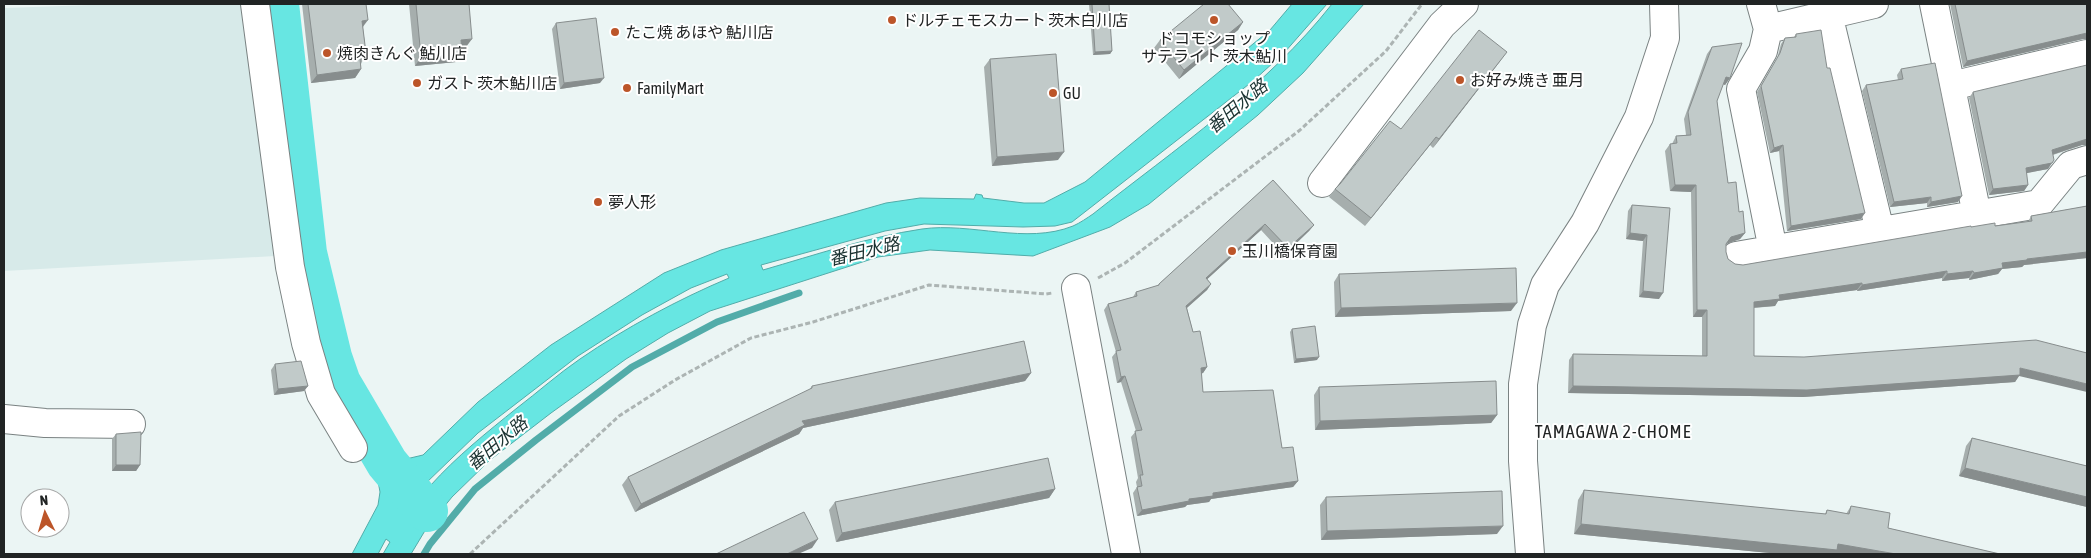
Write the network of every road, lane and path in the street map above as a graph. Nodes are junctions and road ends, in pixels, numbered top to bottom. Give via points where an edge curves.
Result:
1 (255, 4) edge
2 (1422, 4) edge
3 (1464, 4) edge
4 (1664, 4) edge
5 (1870, 4) edge
6 (1934, 4) edge
7 (1828, 14) junction
8 (1765, 16) edge
9 (2087, 54) edge
10 (1951, 86) junction
11 (2087, 160) edge
12 (1322, 183) dead end
13 (1977, 215) junction
14 (1880, 231) junction
15 (1773, 250) junction
16 (1736, 256) dead end
17 (1076, 288) junction
18 (4, 419) edge
19 (131, 424) dead end
20 (353, 448) dead end
21 (470, 554) edge
22 (1126, 554) edge
23 (1530, 554) edge

1 - 20 street via 289,257 306,343 321,394
2 - 17 path via 1386,51 1300,130 1125,262
3 - 12 street via 1442,25
4 - 23 street via 1665,38 1639,117 1585,223 1545,285 1532,324 1523,384 1523,461
5 - 7 street
6 - 10 street
7 - 8 street
7 - 14 street
8 - 15 street via 1762,51 1741,90
9 - 10 street
10 - 13 street
11 - 13 street via 2071,164 2039,204
13 - 14 street
14 - 15 street
15 - 16 street
17 - 21 path via 1046,294 929,285 751,338 675,380 619,416
17 - 22 street
18 - 19 street

